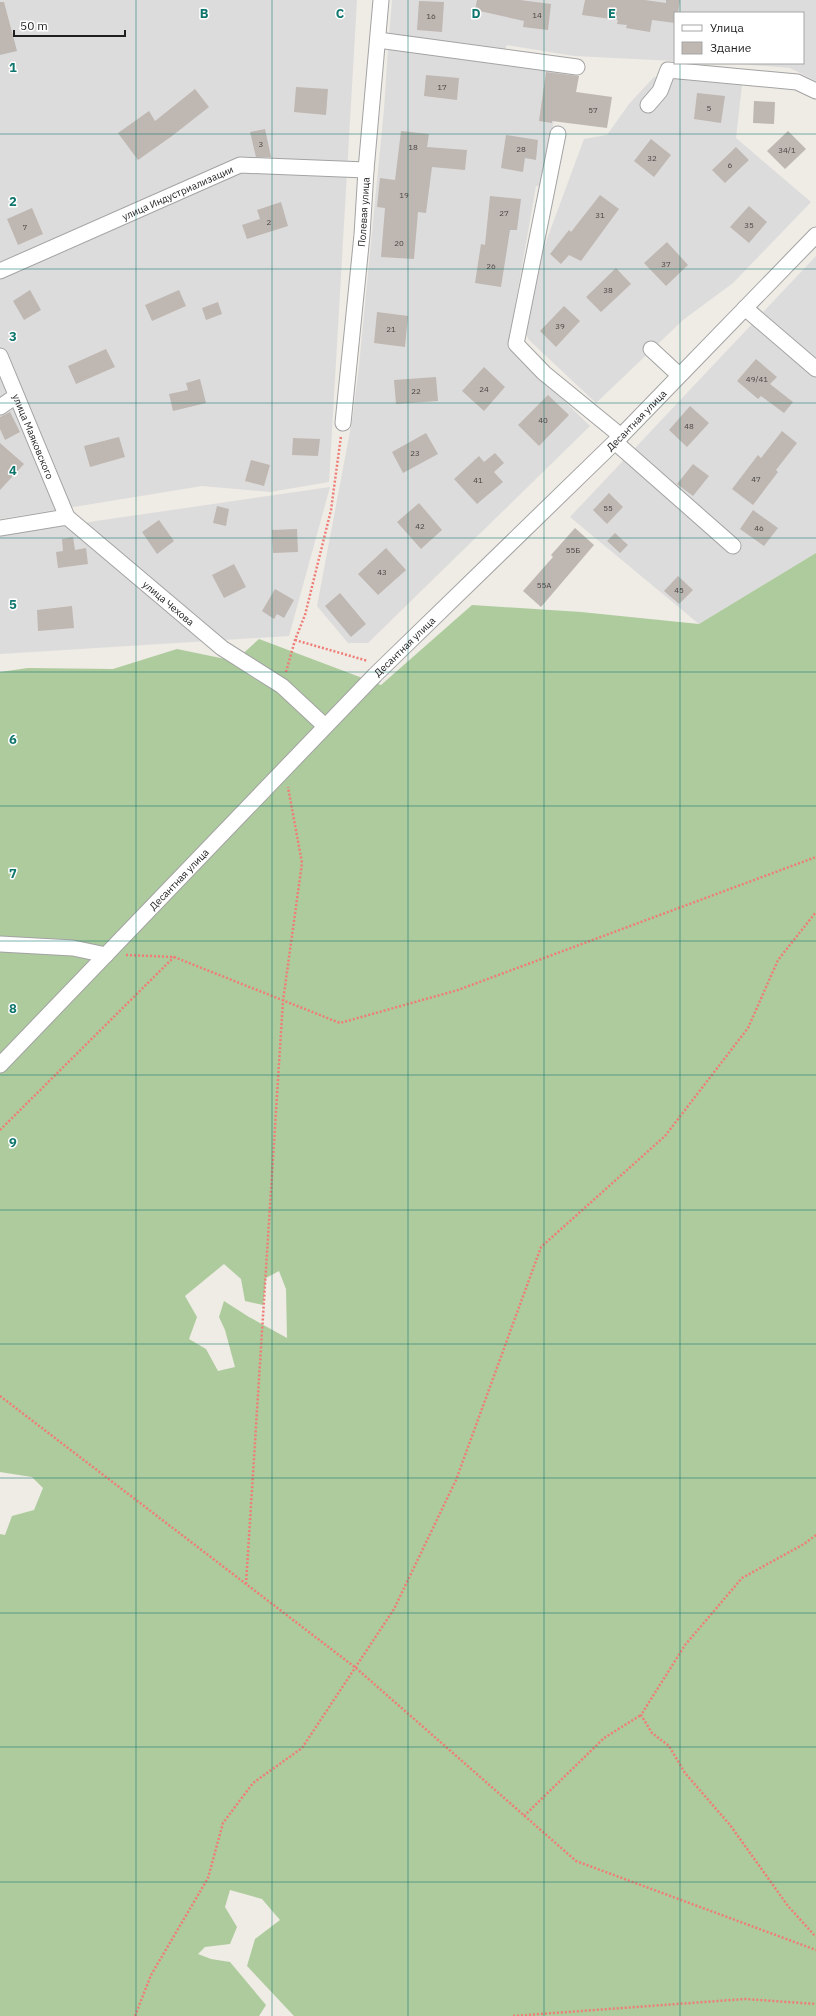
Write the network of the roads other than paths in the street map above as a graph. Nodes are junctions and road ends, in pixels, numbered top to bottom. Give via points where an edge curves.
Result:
1 (381, 0) edge
2 (378, 40) junction
3 (577, 67) dead end
4 (816, 92) edge
5 (648, 105) dead end
6 (558, 134) dead end
7 (366, 170) junction
8 (816, 235) edge
9 (0, 271) edge
10 (745, 308) junction
11 (651, 349) dead end
12 (0, 356) edge
13 (816, 369) edge
14 (679, 375) junction
15 (16, 396) junction
16 (0, 407) edge
17 (343, 423) road end
18 (618, 439) junction
19 (67, 517) junction
20 (0, 528) edge
21 (733, 546) dead end
22 (326, 726) junction
23 (0, 944) edge
24 (106, 955) junction
25 (0, 1065) edge

1 - 2 street, Полевая улица
2 - 3 street
2 - 7 street, Полевая улица
4 - 5 street via 798,82 668,70 660,91
6 - 18 street via 516,344 544,373
7 - 9 street, улица Индустриализации via 240,165
7 - 17 street, Полевая улица
8 - 10 street, Десантная улица
10 - 13 street
10 - 14 street, Десантная улица
11 - 14 street
12 - 15 street, улица Маяковского
14 - 18 street, Десантная улица
15 - 16 street
15 - 19 street, улица Маяковского
18 - 21 street
18 - 22 street, Десантная улица
19 - 20 street
19 - 22 street, улица Чехова via 222,648 282,686
22 - 24 street, Десантная улица
23 - 24 street via 73,948
24 - 25 street, Десантная улица

